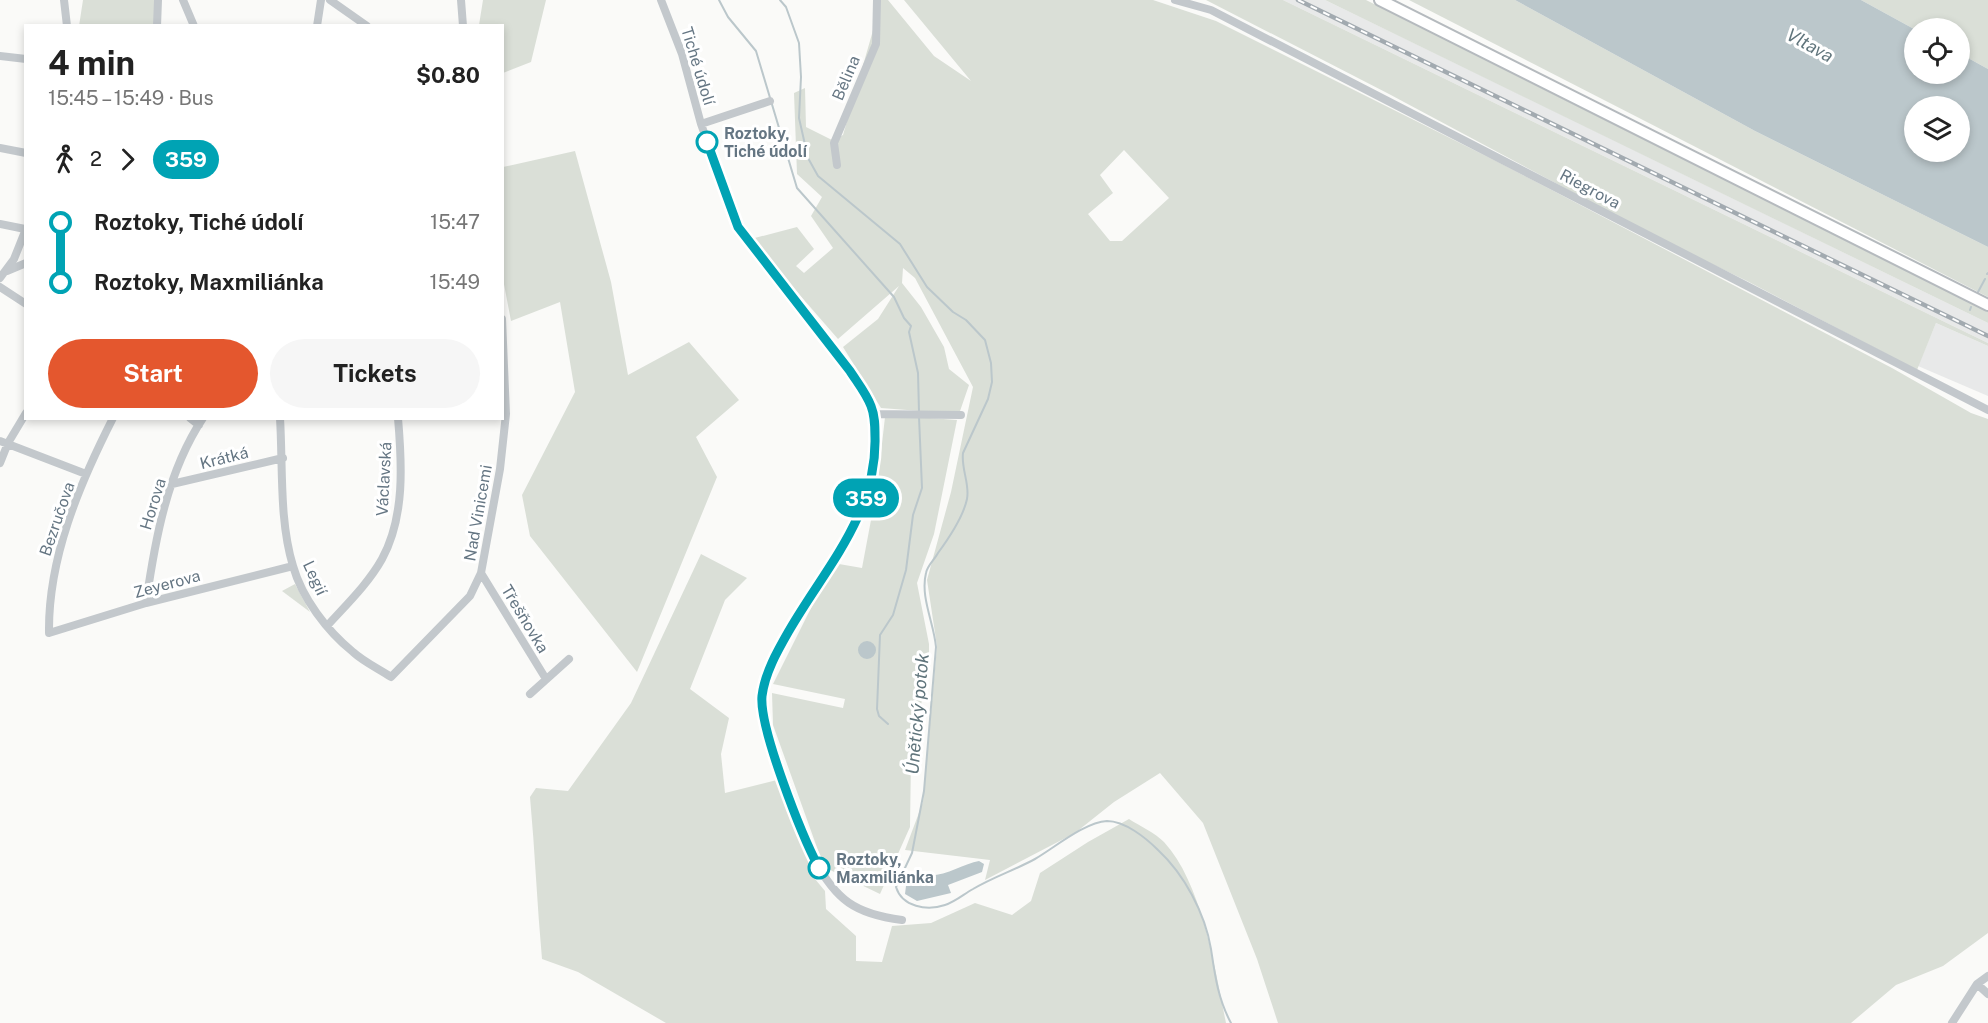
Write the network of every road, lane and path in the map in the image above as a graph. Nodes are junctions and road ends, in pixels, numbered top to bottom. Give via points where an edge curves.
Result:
1 (64, 0) edge
2 (158, 0) edge
3 (183, 0) edge
4 (321, 0) edge
5 (330, 0) edge
6 (461, 0) edge
7 (661, 0) edge
8 (877, 0) edge
9 (1175, 0) edge
10 (1380, 0) edge
11 (67, 24) edge
12 (157, 24) edge
13 (193, 24) edge
14 (317, 24) edge
15 (364, 24) edge
16 (463, 24) edge
17 (0, 57) edge
18 (24, 59) edge
19 (770, 101) dead end
20 (701, 124) junction
21 (0, 148) edge
22 (24, 153) edge
23 (837, 165) dead end
24 (0, 224) edge
25 (24, 229) edge
26 (24, 231) edge
27 (24, 264) edge
28 (7, 270) junction
29 (0, 278) edge
30 (0, 287) edge
31 (24, 303) edge
32 (1988, 305) edge
33 (504, 372) edge
34 (1988, 410) edge
35 (873, 414) junction
36 (961, 415) dead end
37 (24, 416) edge
38 (112, 420) edge
39 (280, 420) edge
40 (398, 420) edge
41 (201, 422) edge
42 (4, 442) edge
43 (282, 458) junction
44 (0, 462) edge
45 (86, 474) junction
46 (172, 484) junction
47 (293, 566) junction
48 (482, 573) junction
49 (146, 603) junction
50 (327, 626) junction
51 (49, 633) joint
52 (569, 659) dead end
53 (392, 677) joint
54 (546, 679) junction
55 (530, 694) dead end
56 (902, 920) dead end
57 (1988, 976) edge
58 (1977, 984) junction
59 (1988, 994) edge
60 (1952, 1023) edge

1 - 11 street
2 - 12 street
3 - 13 street
4 - 14 street
5 - 15 street
6 - 16 street
7 - 20 street, Tiché údolí via 682,54
8 - 23 street, Bělina via 876,44 834,143
9 - 34 street, Riegrova via 1221,15
10 - 32 main road
17 - 18 street
19 - 20 street
20 - 35 street, Tiché údolí via 738,227 850,371
21 - 22 street
24 - 25 street
26 - 28 street
27 - 28 street
28 - 29 street
30 - 31 street
33 - 48 street, Nad Vinicemi via 506,414 500,469
35 - 36 street
35 - 56 street, Tiché údolí via 874,463 862,513 784,639 768,672 762,717 824,878 859,910
37 - 42 street
38 - 45 street, Bezručova
39 - 43 street, Legií
40 - 50 street, Václavská via 399,506 393,535 382,559
41 - 46 street, Horova
42 - 44 street
42 - 45 street
43 - 46 street, Krátká
43 - 47 street, Legií
45 - 51 street, Bezručova via 54,570 48,601
46 - 49 street, Horova via 154,545
47 - 49 street, Zeyerova
47 - 50 street, Legií
48 - 53 street, Nad Vinicemi via 470,596
48 - 54 street, Třešňovka
49 - 51 street, Zeyerova
50 - 53 street, Legií via 353,652
52 - 54 street, Třešňovka
54 - 55 street, Třešňovka
57 - 58 street
58 - 59 street
58 - 60 street

